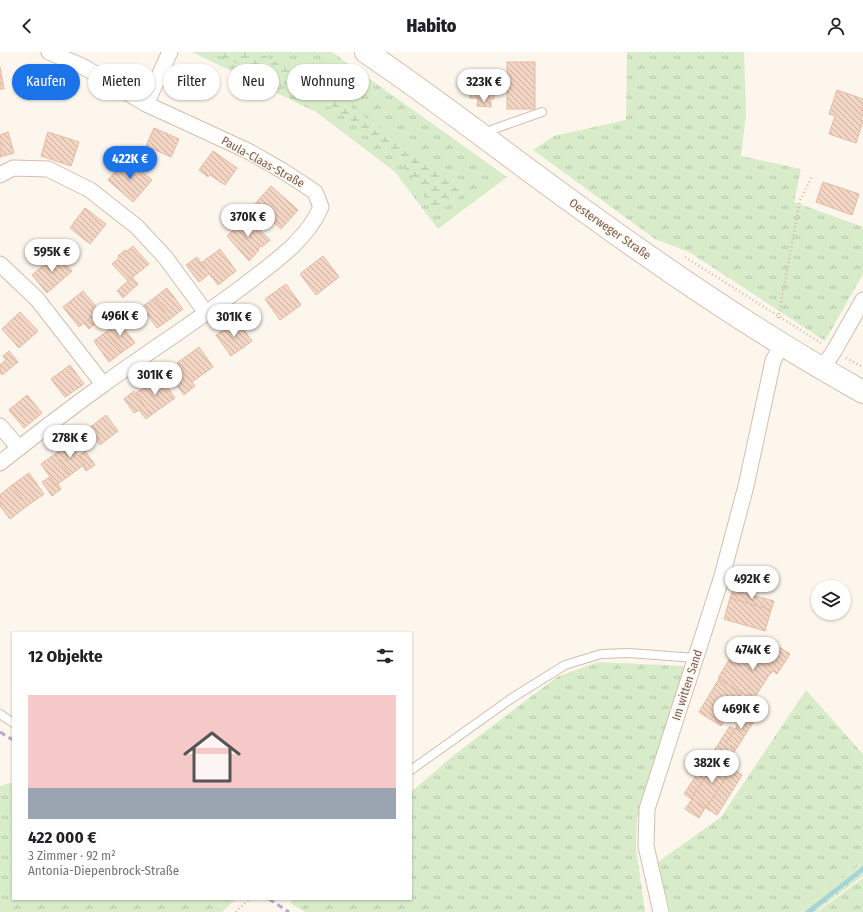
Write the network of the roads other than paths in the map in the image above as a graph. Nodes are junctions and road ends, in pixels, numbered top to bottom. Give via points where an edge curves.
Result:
1 (49, 52) edge
2 (170, 52) edge
3 (366, 52) edge
4 (146, 104) junction
5 (542, 112) dead end
6 (482, 136) junction
7 (0, 174) edge
8 (0, 264) edge
9 (863, 300) edge
10 (207, 314) junction
11 (782, 344) junction
12 (822, 369) junction
13 (103, 384) junction
14 (863, 392) edge
15 (0, 426) edge
16 (19, 448) junction
17 (0, 463) edge
18 (696, 658) junction
19 (0, 714) edge
20 (12, 722) edge
21 (412, 769) edge
22 (661, 912) edge

1 - 4 street via 82,66
2 - 4 street
3 - 6 street, Oesterweger Straße
4 - 10 street, Paula-Claas-Straße via 248,151 283,171 316,192 321,207 317,218 300,239
5 - 6 lane via 494,129
6 - 11 street, Oesterweger Straße via 690,285
7 - 10 street via 13,168 48,169 90,190 136,226 160,252
8 - 13 street via 36,299
9 - 12 street
10 - 13 street, Paula-Claas-Straße
11 - 12 street, Oesterweger Straße
11 - 18 street, Im witten Sand via 773,361 746,486 722,576
12 - 14 street, Oesterweger Straße
13 - 16 street, Paula-Claas-Straße
15 - 16 street
16 - 17 street, Paula-Claas-Straße
18 - 21 lane via 629,653 601,654 565,665 512,698
18 - 22 street, Im witten Sand via 647,809 646,846
19 - 20 lane

